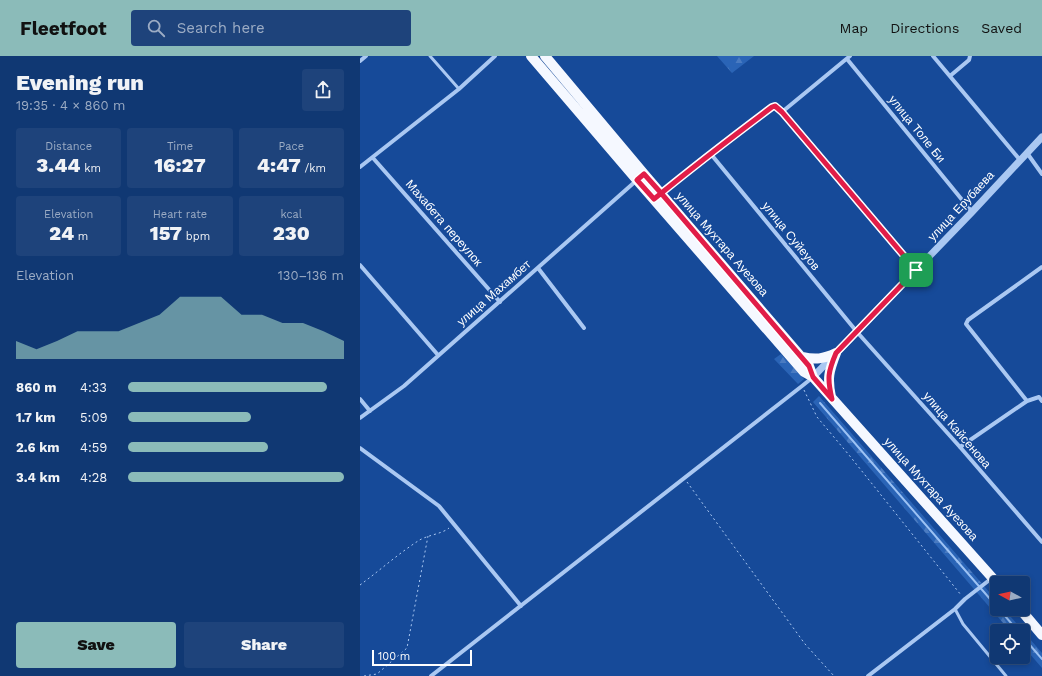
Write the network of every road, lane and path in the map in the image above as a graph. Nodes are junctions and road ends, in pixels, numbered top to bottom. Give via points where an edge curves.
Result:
1 (366, 56) edge
2 (430, 56) edge
3 (495, 56) edge
4 (531, 56) edge
5 (545, 56) edge
6 (933, 56) edge
7 (970, 56) edge
8 (848, 58) edge
9 (360, 61) edge
10 (950, 76) junction
11 (459, 89) junction
12 (782, 112) junction
13 (1042, 137) edge
14 (710, 153) junction
15 (1027, 153) junction
16 (373, 158) junction
17 (1020, 160) junction
18 (360, 167) edge
19 (1042, 174) edge
20 (641, 177) junction
21 (658, 196) junction
22 (972, 212) junction
23 (360, 265) edge
24 (1042, 267) edge
25 (538, 268) junction
26 (916, 270) junction
27 (500, 302) junction
28 (584, 328) dead end
29 (857, 332) junction
30 (836, 353) junction
31 (438, 355) junction
32 (802, 357) junction
33 (813, 377) junction
34 (802, 386) junction
35 (1040, 396) edge
36 (360, 399) edge
37 (832, 399) junction
38 (1027, 401) junction
39 (1042, 401) edge
40 (370, 411) junction
41 (360, 418) edge
42 (960, 447) junction
43 (360, 448) edge
44 (684, 478) junction
45 (453, 524) junction
46 (428, 536) junction
47 (1042, 542) edge
48 (991, 576) edge
49 (990, 582) edge
50 (360, 585) edge
51 (965, 600) junction
52 (522, 606) junction
53 (955, 609) junction
54 (1026, 616) edge
55 (1042, 635) edge
56 (364, 676) edge
57 (431, 676) edge
58 (834, 676) edge
59 (868, 676) edge
60 (1006, 676) edge

1 - 9 street
2 - 11 lane
3 - 11 street
4 - 20 main road, улица Мухтара Ауезова
5 - 20 main road, улица Мухтара Ауезова
6 - 10 street
7 - 10 street via 970,60
8 - 12 street
8 - 22 street, улица Толе Би
10 - 17 street
11 - 16 street
12 - 14 street via 775,106 772,107
12 - 26 street
13 - 15 street, улица Ерубаева
14 - 21 street
14 - 29 street, улица Суйеуов
15 - 17 street, улица Ерубаева
15 - 19 street
16 - 18 street
16 - 27 street, Махабета переулок
17 - 22 street, улица Ерубаева
20 - 21 main road, улица Мухтара Ауезова
20 - 25 street, улица Махамбет
21 - 32 main road, улица Мухтара Ауезова
21 - 33 main road, улица Мухтара Ауезова via 804,372
22 - 26 street, улица Ерубаева
23 - 31 street
24 - 38 street via 966,324
25 - 27 street, улица Махамбет
25 - 28 street
26 - 29 street, улица Ерубаева
27 - 31 street, улица Махамбет
29 - 30 street, улица Ерубаева
29 - 42 street, улица Кайсенова
30 - 32 main road via 819,359
30 - 33 street, улица Ерубаева
30 - 37 main road via 828,380
31 - 40 street, улица Махамбет via 404,386
32 - 33 main road, улица Мухтара Ауезова
33 - 34 street
33 - 37 main road, улица Мухтара Ауезова
34 - 44 street
34 - 51 path via 817,417
35 - 38 street
35 - 39 street
36 - 40 street
37 - 48 main road, улица Мухтара Ауезова
38 - 42 street
40 - 41 street, улица Махамбет
42 - 47 street, улица Кайсенова
43 - 45 street via 439,506
44 - 52 street
44 - 58 path via 805,644
45 - 46 path via 446,531
45 - 52 street
46 - 50 path via 419,540
46 - 56 path via 407,648 377,674
49 - 51 street
51 - 53 street
52 - 57 street
53 - 59 street
53 - 60 lane via 963,624
54 - 55 main road

